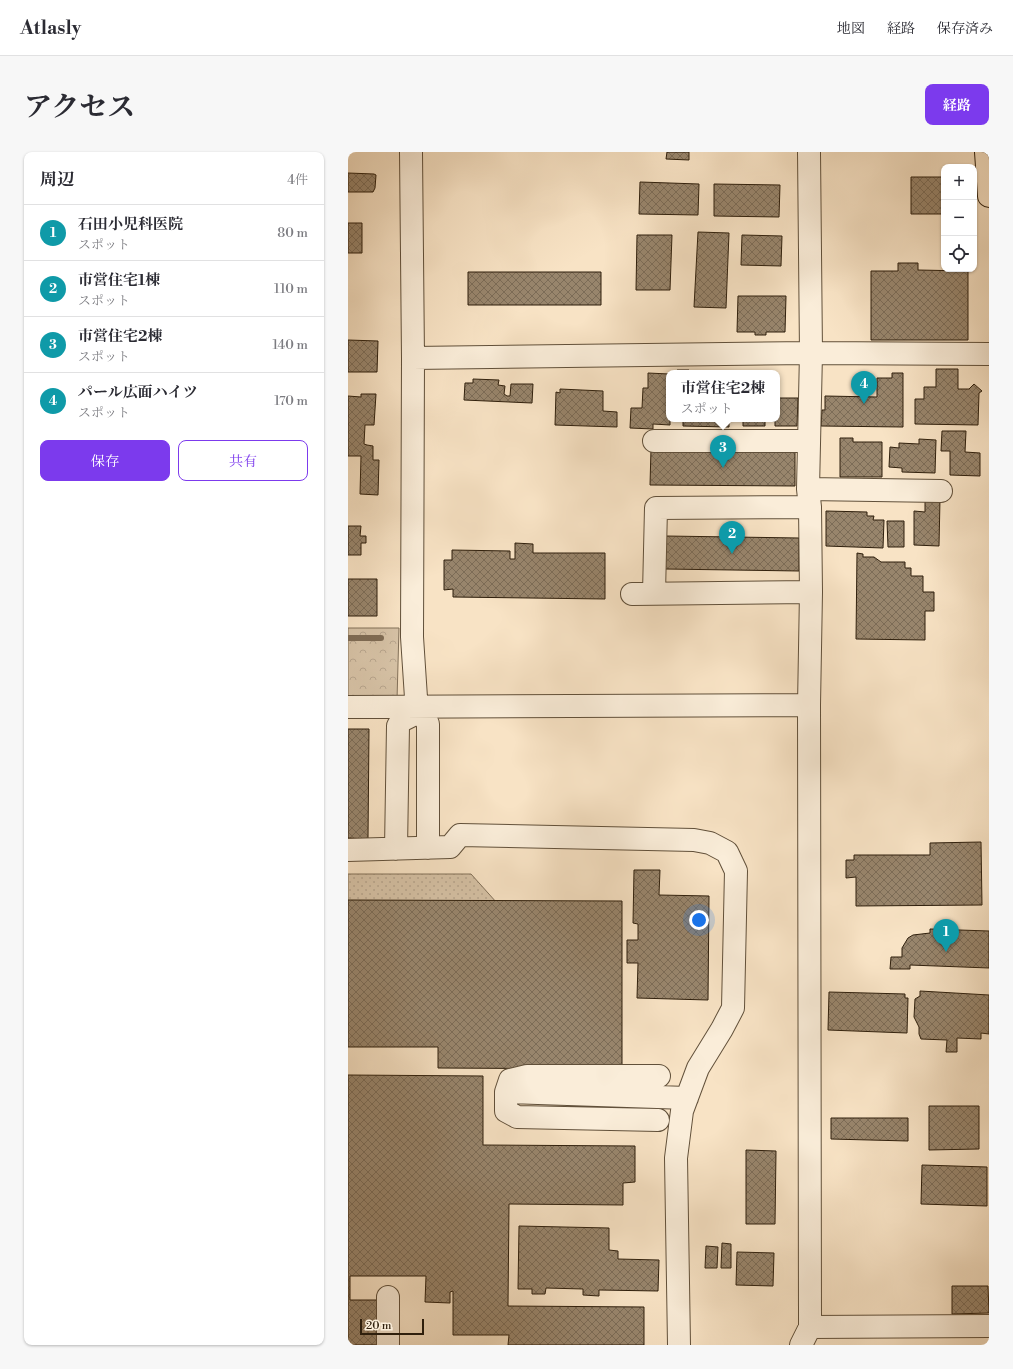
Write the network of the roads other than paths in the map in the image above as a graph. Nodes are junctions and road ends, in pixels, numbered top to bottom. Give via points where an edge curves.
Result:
1 (411, 152) edge
2 (809, 152) edge
3 (986, 152) edge
4 (989, 196) edge
5 (811, 353) junction
6 (989, 354) edge
7 (413, 358) junction
8 (654, 441) dead end
9 (809, 442) junction
10 (941, 491) dead end
11 (809, 498) junction
12 (811, 592) junction
13 (654, 593) junction
14 (632, 594) dead end
15 (810, 705) junction
16 (348, 707) edge
17 (417, 710) junction
18 (428, 848) junction
19 (396, 849) junction
20 (348, 850) edge
21 (659, 1076) dead end
22 (506, 1092) junction
23 (687, 1098) junction
24 (658, 1120) dead end
25 (388, 1297) dead end
26 (989, 1326) edge
27 (805, 1336) edge
28 (388, 1345) edge
29 (679, 1345) edge

1 - 7 street
2 - 5 street
3 - 4 main road
5 - 6 street
5 - 7 street
5 - 9 street
7 - 17 street via 412,637
8 - 9 street
9 - 11 street
10 - 11 street
11 - 12 street
11 - 13 street via 656,508
12 - 13 street
12 - 15 street
13 - 14 street
15 - 17 street
15 - 27 street
16 - 17 street
17 - 18 street via 423,714 428,724
17 - 19 street via 398,726
18 - 19 street
18 - 23 street via 450,847 460,835 466,835 694,840 710,843 727,852 736,871 733,1008 698,1068
19 - 20 street
21 - 22 street via 527,1076 510,1080
22 - 23 street
22 - 24 street via 506,1111 517,1117
23 - 29 street via 682,1110 676,1158
25 - 28 street
26 - 27 street

